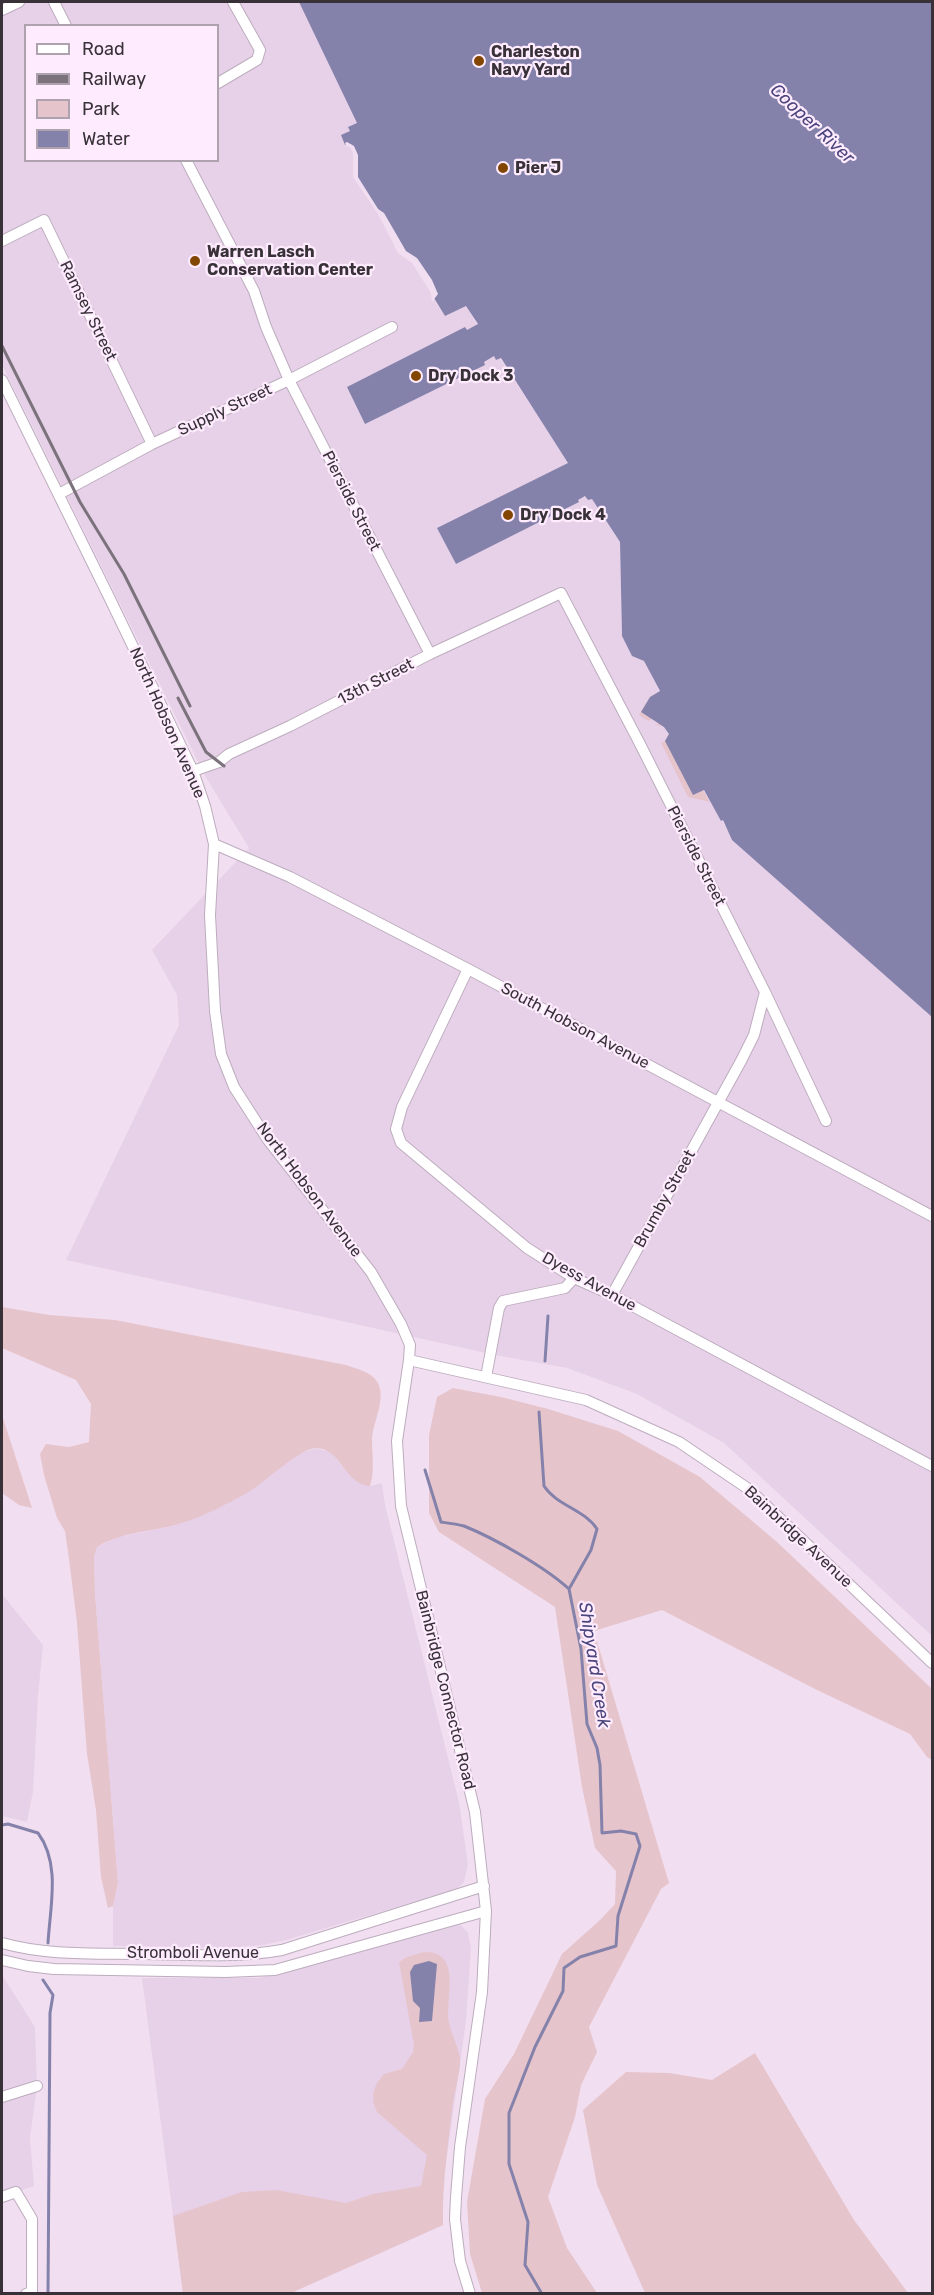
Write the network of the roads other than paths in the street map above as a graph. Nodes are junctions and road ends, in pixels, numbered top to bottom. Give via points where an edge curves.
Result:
1 (19, 2) edge
2 (54, 2) edge
3 (233, 2) edge
4 (2, 10) edge
5 (65, 24) edge
6 (219, 82) edge
7 (187, 162) edge
8 (2, 240) edge
9 (392, 327) dead end
10 (2, 380) edge
11 (289, 380) junction
12 (152, 444) junction
13 (59, 494) junction
14 (561, 593) joint
15 (430, 654) junction
16 (193, 771) junction
17 (214, 844) junction
18 (468, 969) junction
19 (765, 992) junction
20 (718, 1102) junction
21 (826, 1121) dead end
22 (933, 1216) edge
23 (574, 1278) junction
24 (612, 1295) junction
25 (409, 1360) junction
26 (486, 1377) junction
27 (933, 1466) edge
28 (933, 1663) edge
29 (484, 1886) junction
30 (486, 1911) junction
31 (2, 1943) edge
32 (2, 1960) edge
33 (37, 2085) dead end
34 (2, 2097) edge
35 (2, 2197) edge
36 (29, 2293) edge
37 (470, 2294) edge

1 - 4 street
2 - 5 street
3 - 6 street via 260,50 257,60
7 - 11 street, Pierside Street via 254,291
8 - 12 street, Ramsey Street via 44,220
9 - 11 street, Supply Street
10 - 13 street, North Hobson Avenue
11 - 12 street, Supply Street
11 - 15 street, Pierside Street
12 - 13 street, Supply Street
13 - 16 street, North Hobson Avenue
14 - 15 street, 13th Street
14 - 19 street, Pierside Street
15 - 16 street, 13th Street via 219,762
16 - 17 street, North Hobson Avenue
17 - 18 street, South Hobson Avenue via 290,877
17 - 25 street, North Hobson Avenue via 210,915 214,1011 221,1054 234,1087 268,1140 372,1272 406,1333
18 - 20 street, South Hobson Avenue
18 - 23 street, Dyess Avenue via 402,1107 396,1129 401,1143 526,1248
19 - 20 street, Brumby Street via 753,1035
19 - 21 street, Pierside Street
20 - 22 street, South Hobson Avenue
20 - 24 street, Brumby Street
23 - 24 street, Dyess Avenue
23 - 26 street via 565,1288 503,1301
24 - 27 street, Dyess Avenue
25 - 26 street, Bainbridge Avenue
25 - 29 street, Bainbridge Connector Road via 397,1442 401,1506 473,1803
26 - 28 street, Bainbridge Avenue via 586,1400 680,1442 750,1491
29 - 30 street, Bainbridge Connector Road
29 - 31 street, Stromboli Avenue via 282,1950 229,1956 50,1953
30 - 32 street, Stromboli Avenue via 293,1967 260,1972 54,1969
30 - 37 street, Bainbridge Connector Road via 478,2022 460,2147 455,2219 460,2261
33 - 34 street
35 - 36 street via 16,2192 32,2219

